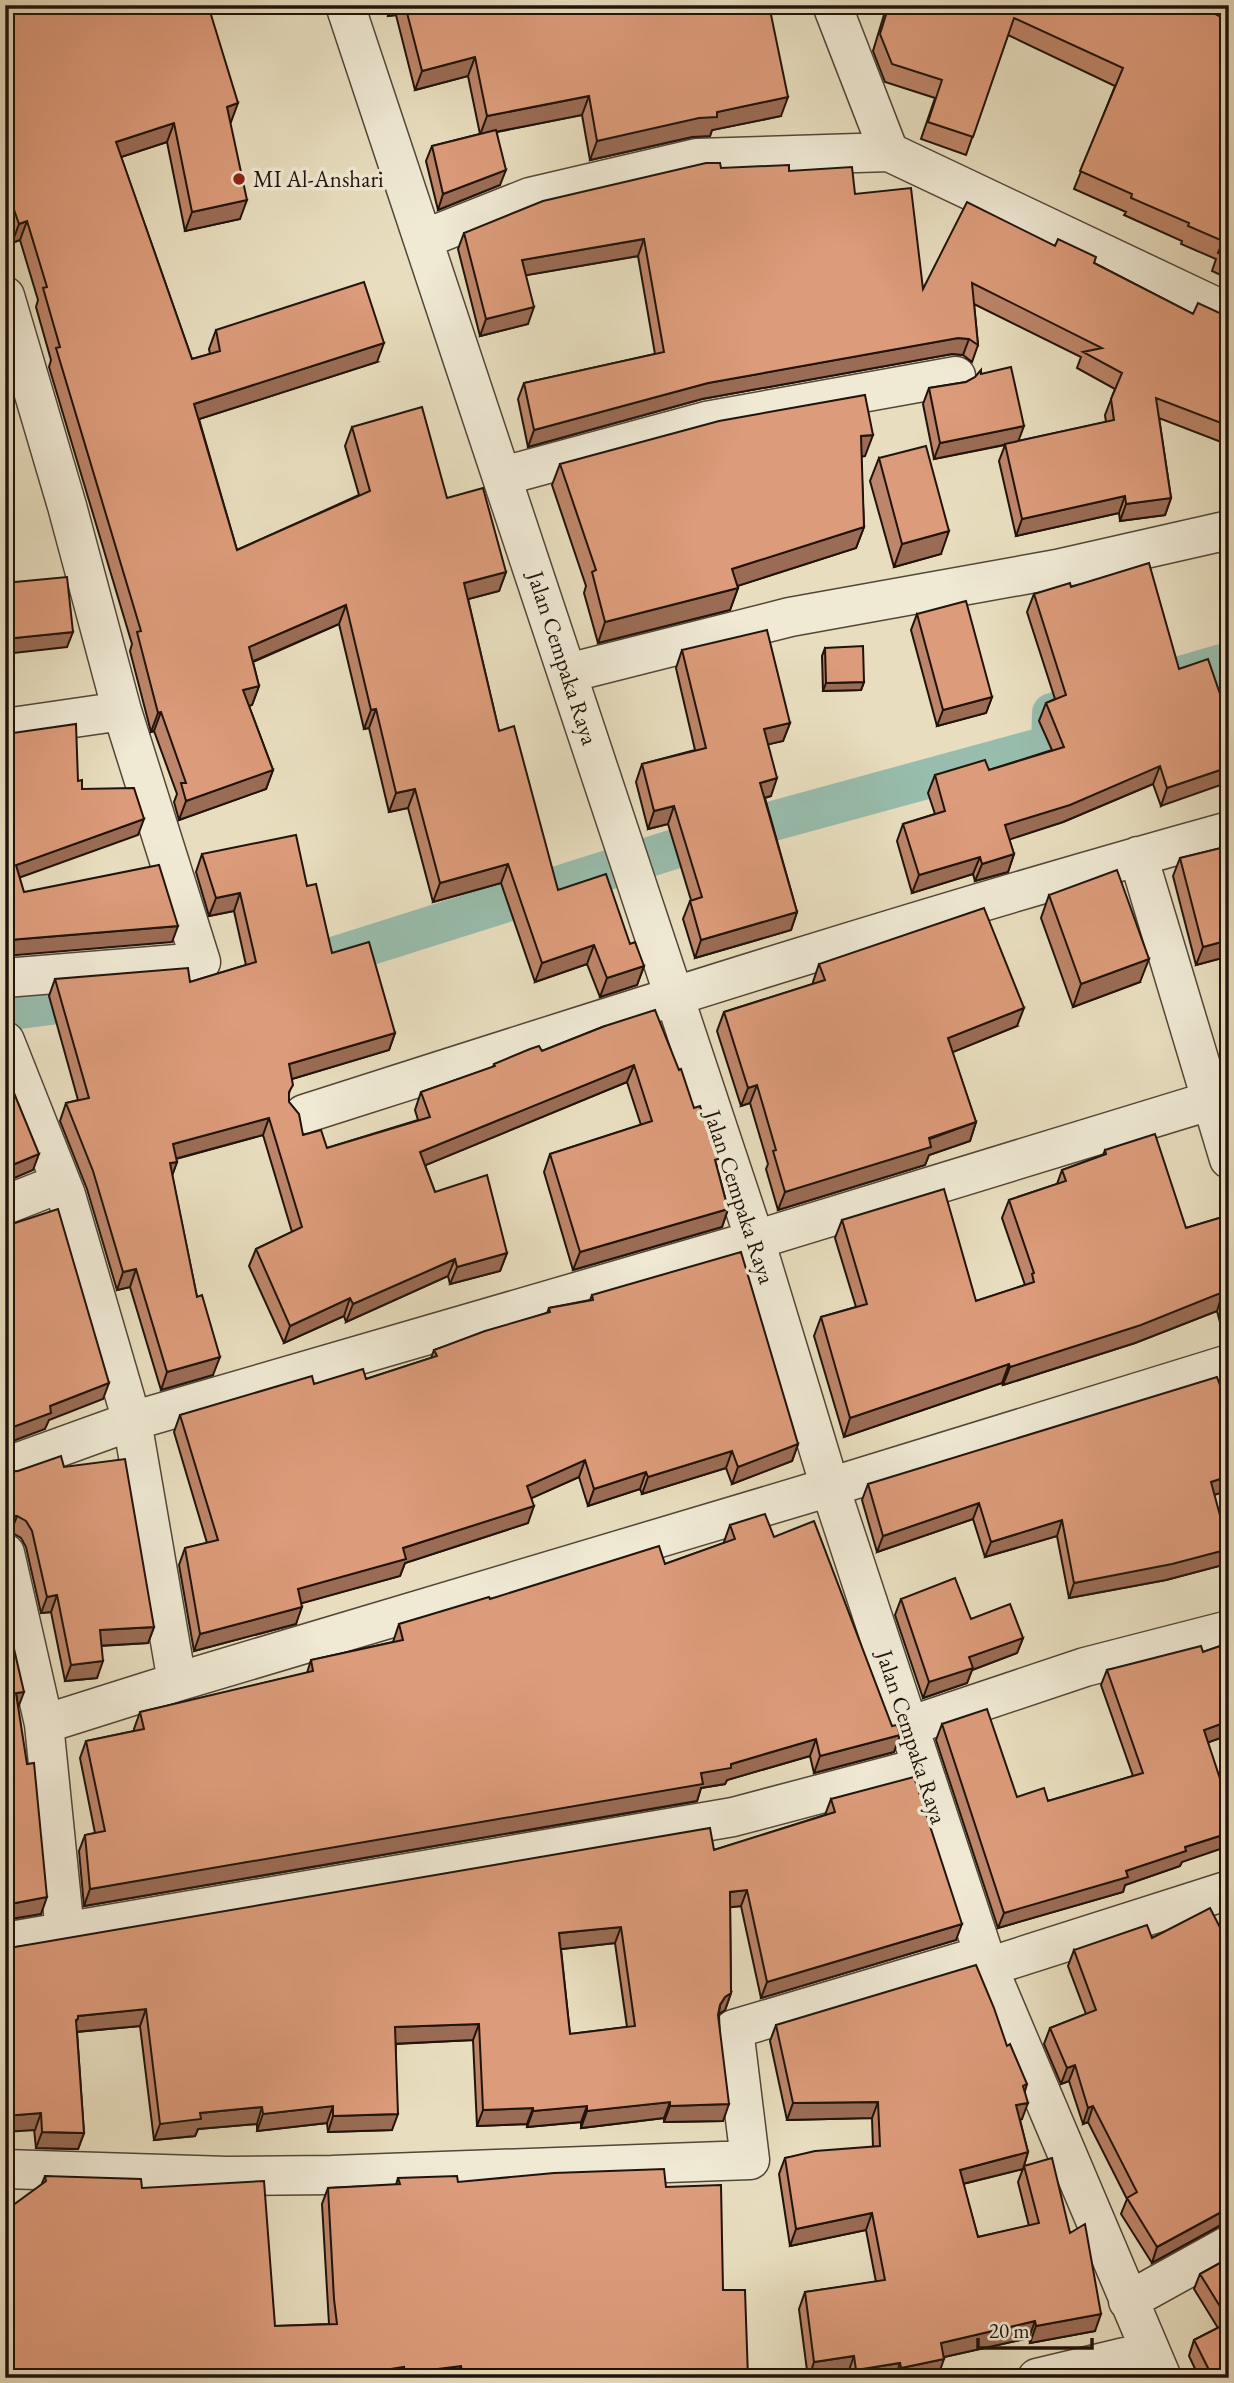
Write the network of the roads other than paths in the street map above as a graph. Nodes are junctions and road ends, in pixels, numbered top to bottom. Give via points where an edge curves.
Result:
1 (345, 5) edge
2 (832, 5) edge
3 (889, 152) junction
4 (424, 239) junction
5 (5, 296) edge
6 (1229, 313) edge
7 (956, 376) dead end
8 (503, 476) junction
9 (1229, 530) edge
10 (568, 673) junction
11 (122, 711) junction
12 (5, 728) edge
13 (1229, 831) edge
14 (1138, 856) junction
15 (5, 978) edge
16 (673, 996) junction
17 (5, 1041) edge
18 (1219, 1098) edge
19 (304, 1114) dead end
20 (1229, 1159) edge
21 (61, 1183) junction
22 (5, 1205) edge
23 (755, 1240) junction
24 (1229, 1364) edge
25 (132, 1421) junction
26 (5, 1467) edge
27 (830, 1487) junction
28 (5, 1553) edge
29 (1229, 1630) edge
30 (177, 1682) junction
31 (44, 1724) junction
32 (909, 1726) junction
33 (922, 1767) junction
34 (1229, 1890) edge
35 (65, 1932) junction
36 (5, 1942) edge
37 (986, 1961) junction
38 (5, 2169) edge
39 (1229, 2245) edge
40 (1128, 2301) junction
41 (1156, 2364) edge
42 (1037, 2378) edge

1 - 4 street, Jalan Cempaka Raya
2 - 3 street
3 - 4 street via 698,158 530,197
3 - 6 street
4 - 8 street, Jalan Cempaka Raya
5 - 11 street
7 - 8 street via 706,421
8 - 10 street, Jalan Cempaka Raya
9 - 10 street via 1057,569 790,617
10 - 16 street, Jalan Cempaka Raya
11 - 12 street
11 - 15 street via 201,962
13 - 14 street
14 - 16 street
14 - 18 street
16 - 19 street
16 - 23 street, Jalan Cempaka Raya
17 - 21 street
18 - 20 street
18 - 23 street
21 - 22 street
21 - 25 street
23 - 25 street
23 - 27 street, Jalan Cempaka Raya
24 - 27 street
25 - 26 street
25 - 30 street
27 - 30 street
27 - 32 street, Jalan Cempaka Raya
28 - 31 street
29 - 32 street via 1085,1667
30 - 31 street
31 - 35 street
32 - 33 street, Jalan Cempaka Raya
33 - 35 street via 733,1818
33 - 37 street, Jalan Cempaka Raya
34 - 37 street
35 - 36 street
37 - 38 street via 733,2029 750,2160 319,2175
37 - 40 street, Jalan Cempaka Raya
39 - 40 street
40 - 41 street, Jalan Cempaka Raya
41 - 42 street

